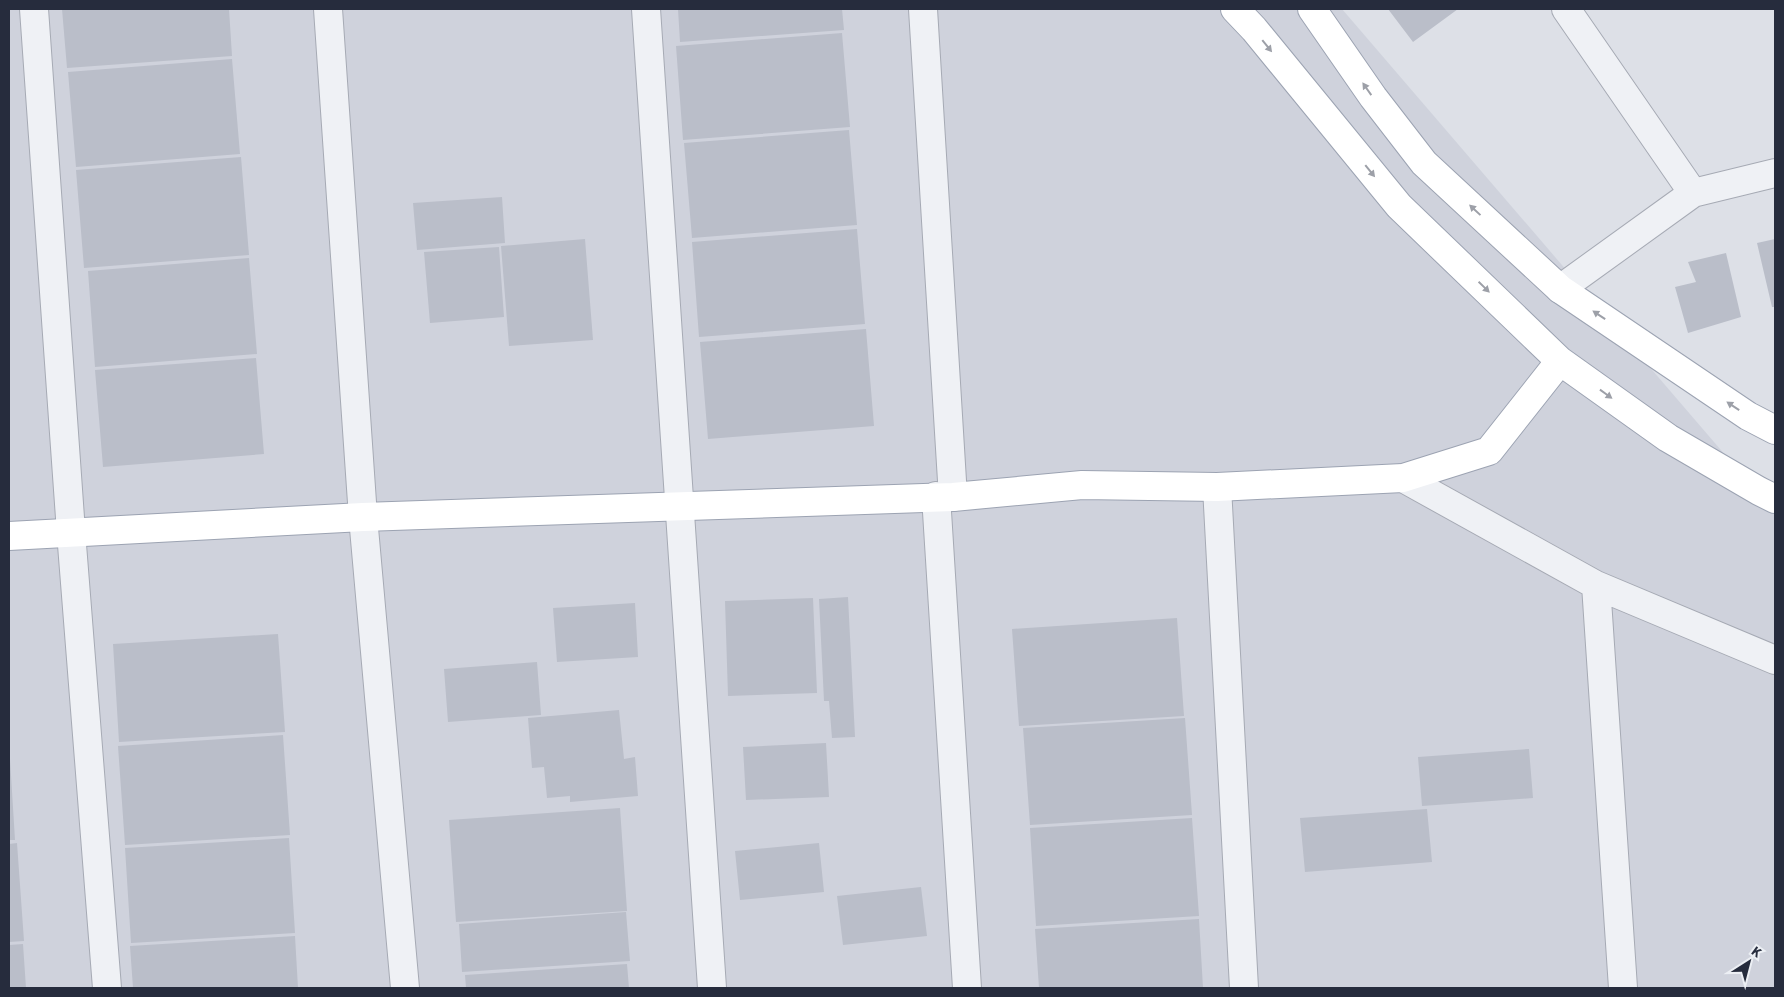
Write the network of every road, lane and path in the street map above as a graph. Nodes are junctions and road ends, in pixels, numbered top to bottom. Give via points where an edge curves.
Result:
1 (34, 9) edge
2 (328, 9) edge
3 (646, 9) edge
4 (923, 9) edge
5 (1235, 9) edge
6 (1312, 9) edge
7 (1566, 9) edge
8 (1775, 173) edge
9 (1693, 193) junction
10 (1560, 289) junction
11 (1560, 361) junction
12 (1775, 430) edge
13 (1403, 478) junction
14 (1217, 487) junction
15 (944, 497) junction
16 (1775, 498) edge
17 (680, 507) junction
18 (363, 517) junction
19 (71, 532) junction
20 (9, 536) edge
21 (1596, 585) junction
22 (1775, 660) edge
23 (107, 988) edge
24 (405, 988) edge
25 (712, 988) edge
26 (968, 988) edge
27 (1244, 988) edge
28 (1623, 988) edge

1 - 19 street
2 - 18 street
3 - 17 street
4 - 15 street
5 -> 11 main road via 1399,206
10 -> 6 main road via 1424,163
7 - 9 street
8 - 9 street
9 - 10 street
12 -> 10 main road via 1748,416
11 - 13 main road via 1489,451
11 -> 16 main road via 1668,438
13 - 14 main road
13 - 21 street
14 - 15 main road via 1082,485
14 - 27 street
15 - 17 main road
15 - 26 street
17 - 18 main road
17 - 25 street
18 - 19 main road
18 - 24 street
19 - 20 main road
19 - 23 street
21 - 22 street
21 - 28 street

